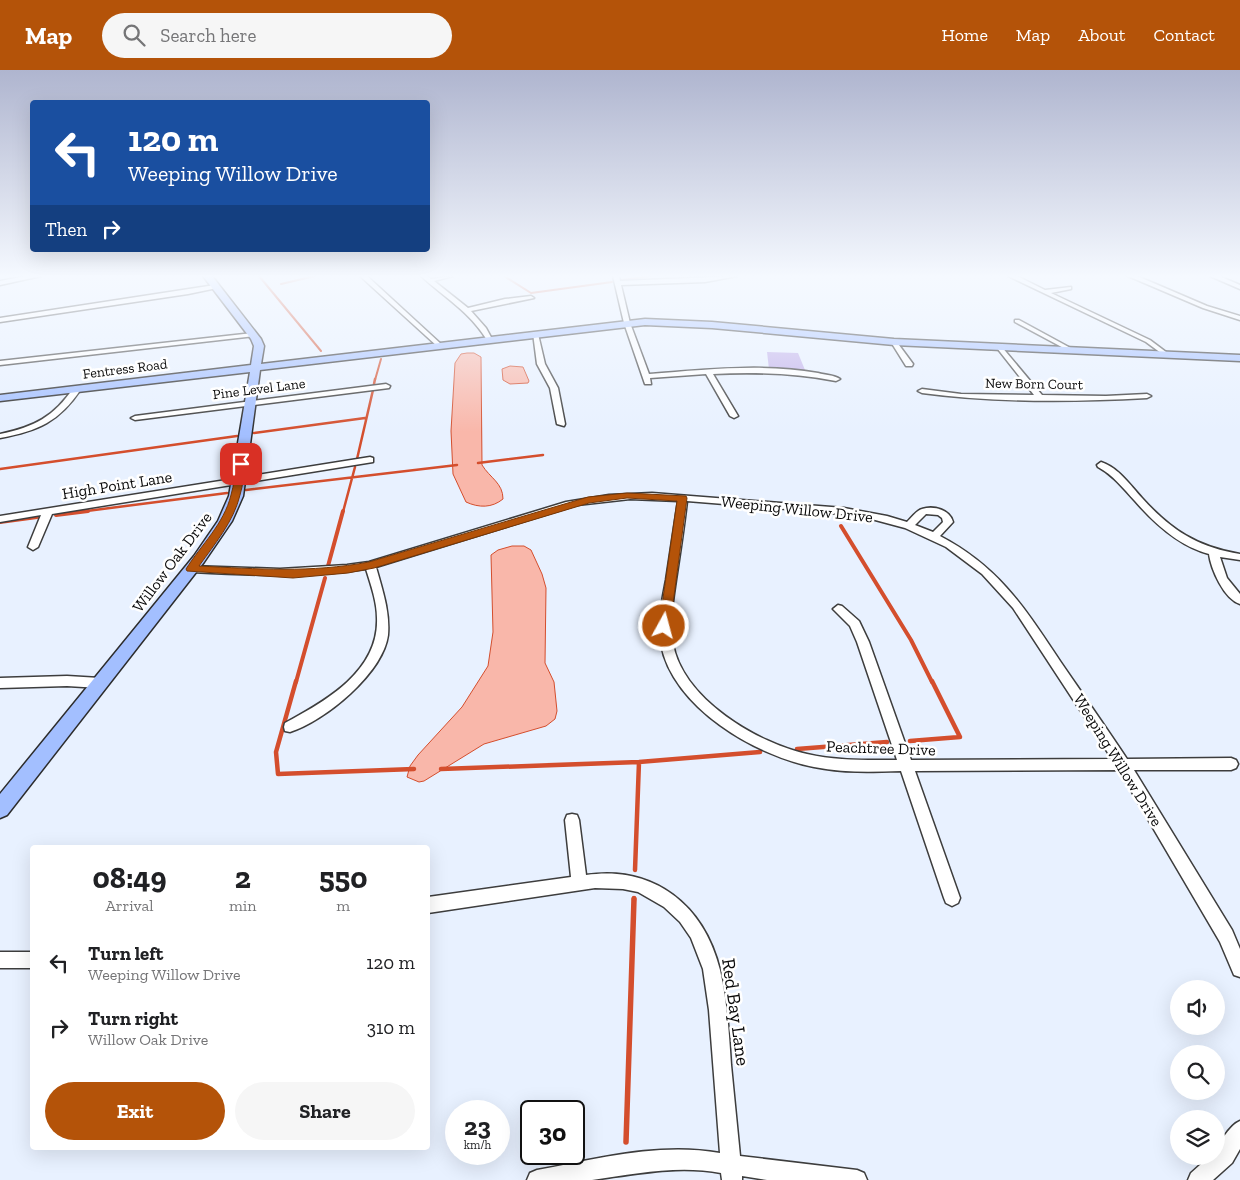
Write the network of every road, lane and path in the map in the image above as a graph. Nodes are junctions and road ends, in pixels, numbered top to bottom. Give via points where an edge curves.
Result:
1 (247, 328) edge
2 (421, 328) edge
3 (483, 328) edge
4 (587, 328) edge
5 (629, 328) edge
6 (738, 328) edge
7 (1029, 328) edge
8 (1120, 328) edge
9 (535, 334) junction
10 (253, 335) junction
11 (489, 339) junction
12 (894, 342) junction
13 (440, 345) junction
14 (999, 347) junction
15 (1072, 351) junction
16 (1167, 355) junction
17 (1240, 358) edge
18 (0, 363) edge
19 (909, 364) dead end
20 (256, 367) junction
21 (708, 372) junction
22 (836, 379) dead end
23 (386, 386) dead end
24 (77, 389) junction
25 (922, 391) dead end
26 (1147, 396) dead end
27 (1040, 397) junction
28 (0, 398) edge
29 (250, 403) junction
30 (734, 416) dead end
31 (135, 418) dead end
32 (560, 424) dead end
33 (0, 436) edge
34 (370, 460) dead end
35 (1101, 465) dead end
36 (239, 481) junction
37 (682, 498) junction
38 (48, 511) junction
39 (0, 518) edge
40 (909, 526) junction
41 (934, 537) junction
42 (33, 547) dead end
43 (1214, 552) junction
44 (1240, 557) edge
45 (370, 565) junction
46 (191, 569) junction
47 (1240, 600) edge
48 (838, 609) dead end
49 (0, 683) edge
50 (100, 683) junction
51 (290, 727) dead end
52 (1231, 764) dead end
53 (1124, 766) junction
54 (907, 767) junction
55 (0, 809) edge
56 (572, 820) dead end
57 (579, 883) junction
58 (952, 898) dead end
59 (430, 905) edge
60 (0, 960) edge
61 (30, 960) edge
62 (1240, 969) edge
63 (1239, 1138) edge
64 (732, 1172) edge
65 (537, 1180) edge
66 (857, 1180) edge
67 (1198, 1180) edge

1 - 10 street, Willow Oak Drive
2 - 13 street
3 - 11 street
4 - 9 street, Fentress Road
5 - 21 street via 648,380
6 - 12 street, Fentress Road
7 - 15 street
8 - 16 street via 1148,341
9 - 11 street, Fentress Road
9 - 32 street via 541,364 554,388
10 - 18 street
10 - 20 street, Willow Oak Drive via 259,346
11 - 13 street, Fentress Road
12 - 14 street, Fentress Road
12 - 19 street
13 - 20 street, Fentress Road
14 - 15 street, Fentress Road
14 - 27 street
15 - 16 street, Fentress Road
16 - 17 street, Fentress Road
20 - 24 street, Fentress Road
20 - 29 street, Willow Oak Drive
21 - 22 street via 809,374
21 - 30 street
23 - 29 street, Pine Level Lane
24 - 28 street, Fentress Road
24 - 33 street via 51,419
25 - 27 street, New Born Court via 954,396
26 - 27 street, New Born Court
29 - 31 street, Pine Level Lane
29 - 36 street, Willow Oak Drive
34 - 36 street, High Point Lane
35 - 43 street via 1116,474 1168,529 1186,541
36 - 38 street, High Point Lane
36 - 46 street, Willow Oak Drive via 225,521
37 - 40 street, Weeping Willow Drive via 849,512
37 - 45 street, Weeping Willow Drive via 627,496 588,500
37 - 54 street, Peachtree Drive via 664,626 673,662 703,705 746,736 792,756 850,766
38 - 39 street, High Point Lane
38 - 42 street
40 - 41 street, Weeping Willow Drive
40 - 41 street via 924,511 940,512 948,522
41 - 53 street, Weeping Willow Drive via 967,556 1003,587
43 - 44 street
43 - 47 street via 1219,576
45 - 46 street, Weeping Willow Drive via 293,574
45 - 51 street via 382,618 375,653 367,667 336,701
46 - 50 street, Willow Oak Drive
48 - 54 street via 860,633
49 - 50 street
50 - 55 street, Willow Oak Drive
52 - 53 street, Peachtree Drive
53 - 54 street, Peachtree Drive
53 - 62 street, Weeping Willow Drive via 1226,936
54 - 58 street
56 - 57 street
57 - 59 street, Red Bay Lane
57 - 64 street, Red Bay Lane via 615,881 652,890 683,912 699,933 709,959 716,1006
60 - 61 street
63 - 67 street via 1225,1156
64 - 65 street via 699,1159 660,1160
64 - 66 street

